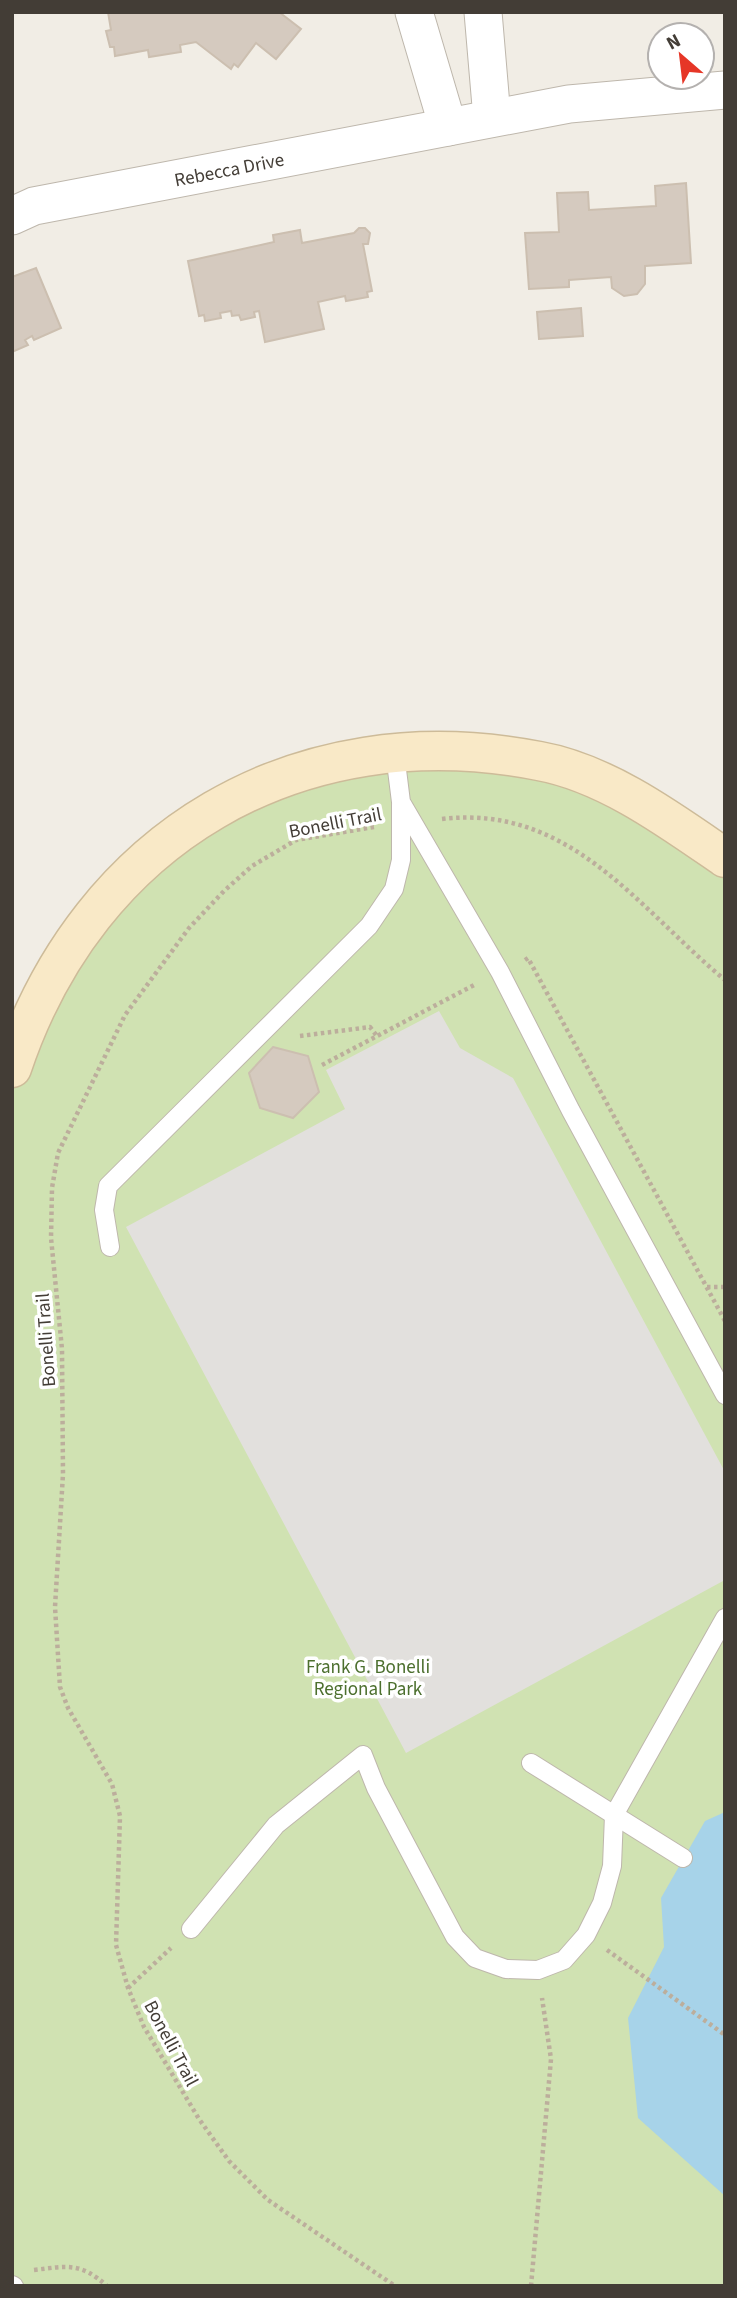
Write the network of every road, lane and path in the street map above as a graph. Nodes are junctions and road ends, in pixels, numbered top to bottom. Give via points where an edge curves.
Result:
1 (414, 12) edge
2 (483, 12) edge
3 (725, 90) edge
4 (492, 118) junction
5 (448, 127) junction
6 (12, 216) edge
7 (395, 754) junction
8 (407, 823) junction
9 (725, 858) edge
10 (725, 980) edge
11 (377, 1036) dead end
12 (251, 1041) junction
13 (12, 1068) edge
14 (110, 1247) dead end
15 (707, 1287) dead end
16 (725, 1287) edge
17 (725, 1395) edge
18 (725, 1618) edge
19 (531, 1763) dead end
20 (614, 1815) junction
21 (683, 1858) dead end
22 (191, 1930) joint
23 (586, 1935) junction
24 (538, 1970) junction
25 (128, 1988) junction
26 (725, 2035) edge
27 (16, 2281) edge
28 (107, 2286) edge
29 (396, 2286) edge
30 (531, 2286) edge

1 - 5 street
2 - 4 street
3 - 4 street, Rebecca Drive via 569,104
4 - 5 street, Rebecca Drive
5 - 6 street, Rebecca Drive via 34,206
7 - 8 lane
7 - 9 street via 458,752 540,761 611,786
7 - 13 street via 312,767 254,788 160,845 109,894 63,955 27,1025
8 - 10 path, Bonelli Trail via 477,817 536,828 607,872
8 - 12 lane via 394,889 369,926
8 - 17 lane via 500,972
8 - 25 path, Bonelli Trail via 296,840 252,866 223,891 189,928 125,1015 58,1153 51,1238 64,1420 55,1607 60,1687 112,1784 120,1816 116,1945
11 - 12 path via 370,1027
12 - 14 lane via 108,1186 104,1210
15 - 16 path
18 - 20 lane
19 - 20 lane
20 - 21 lane
20 - 23 lane via 612,1866 602,1903
22 - 24 lane via 276,1825 363,1755 455,1937 475,1958 506,1969
22 - 25 path
23 - 24 lane via 564,1960
23 - 26 path
24 - 30 path via 551,2059
25 - 29 path, Bonelli Trail via 144,2027 229,2161 268,2200
27 - 28 path via 68,2266 89,2269

